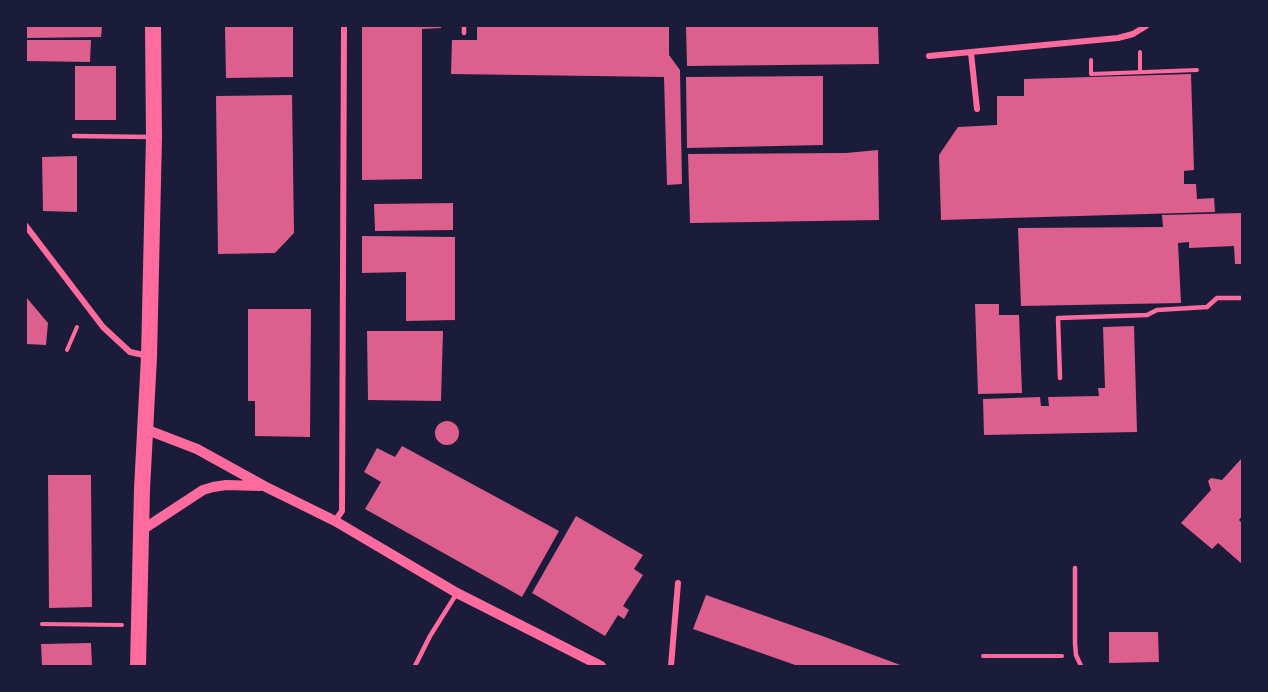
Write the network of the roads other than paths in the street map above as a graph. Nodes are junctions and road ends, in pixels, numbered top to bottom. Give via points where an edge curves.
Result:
1 (153, 26) edge
2 (344, 26) edge
3 (464, 26) edge
4 (1146, 26) edge
5 (464, 33) dead end
6 (971, 53) junction
7 (929, 56) dead end
8 (977, 110) dead end
9 (74, 136) dead end
10 (154, 137) junction
11 (26, 226) edge
12 (1242, 298) edge
13 (149, 357) junction
14 (1060, 378) dead end
15 (145, 429) junction
16 (264, 486) junction
17 (335, 521) junction
18 (142, 530) junction
19 (1075, 568) dead end
20 (678, 583) dead end
21 (457, 593) junction
22 (138, 666) edge
23 (415, 666) edge
24 (601, 666) edge
25 (671, 666) edge
26 (1080, 666) edge

1 - 10 highway
2 - 17 street via 342,511
3 - 5 lane
4 - 6 street via 1118,38
6 - 7 street
6 - 8 street
9 - 10 lane
10 - 13 highway
11 - 13 street via 103,327 130,352
12 - 14 lane via 1217,298 1207,306 1157,310 1147,315 1058,318
13 - 15 highway
15 - 16 street via 197,449
15 - 18 highway
16 - 17 street
16 - 18 street via 226,485 203,490
17 - 21 street
18 - 22 highway
19 - 26 lane via 1075,643
20 - 25 street
21 - 23 lane
21 - 24 street

